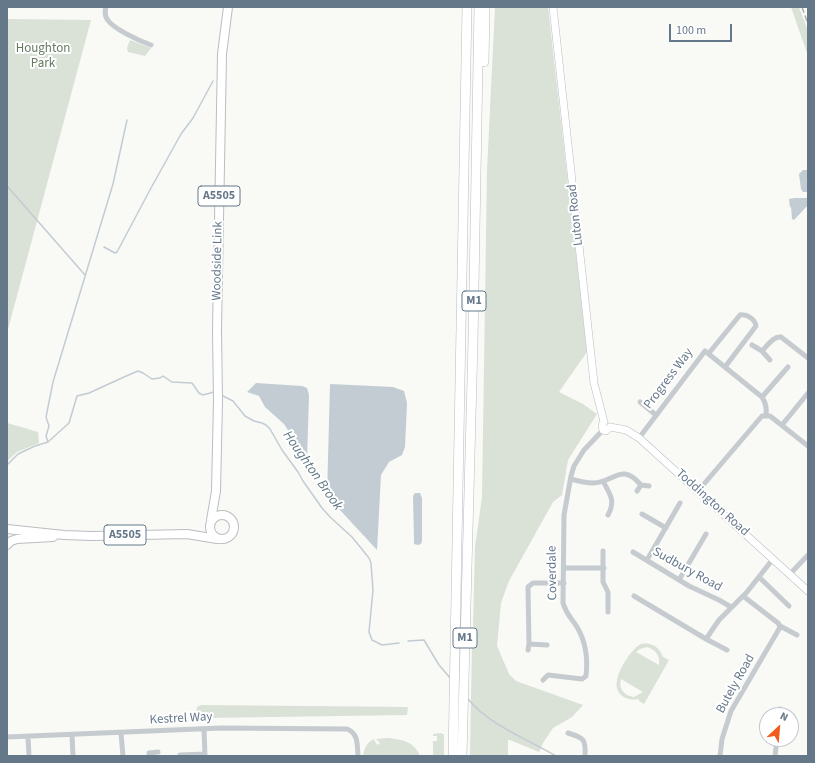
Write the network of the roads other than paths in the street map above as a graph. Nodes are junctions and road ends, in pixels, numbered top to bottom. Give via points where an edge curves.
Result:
1 (106, 7) edge
2 (228, 7) edge
3 (462, 7) edge
4 (467, 7) edge
5 (478, 7) edge
6 (485, 7) edge
7 (553, 7) edge
8 (151, 45) dead end
9 (464, 165) junction
10 (473, 341) junction
11 (752, 345) dead end
12 (762, 351) junction
13 (709, 354) junction
14 (808, 358) edge
15 (770, 360) dead end
16 (788, 366) dead end
17 (725, 367) junction
18 (808, 393) edge
19 (762, 398) junction
20 (640, 402) dead end
21 (656, 415) junction
22 (766, 415) junction
23 (782, 425) junction
24 (606, 426) junction
25 (639, 438) junction
26 (808, 446) edge
27 (571, 479) junction
28 (603, 481) junction
29 (641, 485) junction
30 (649, 486) dead end
31 (216, 491) junction
32 (698, 491) junction
33 (637, 492) dead end
34 (680, 503) dead end
35 (642, 514) dead end
36 (608, 515) dead end
37 (226, 516) junction
38 (211, 521) junction
39 (666, 528) junction
40 (7, 529) edge
41 (7, 533) edge
42 (187, 534) junction
43 (706, 534) dead end
44 (64, 536) junction
45 (216, 539) junction
46 (7, 545) edge
47 (603, 551) dead end
48 (633, 552) dead end
49 (808, 555) edge
50 (774, 559) junction
51 (647, 560) junction
52 (564, 568) junction
53 (604, 568) junction
54 (790, 574) junction
55 (759, 577) junction
56 (679, 580) junction
57 (564, 583) junction
58 (808, 591) edge
59 (634, 596) dead end
60 (743, 596) junction
61 (789, 606) dead end
62 (731, 608) junction
63 (608, 612) dead end
64 (780, 626) junction
65 (797, 635) dead end
66 (706, 639) junction
67 (529, 644) junction
68 (547, 645) dead end
69 (528, 650) dead end
70 (728, 650) dead end
71 (543, 680) dead end
72 (458, 721) junction
73 (204, 729) junction
74 (122, 733) junction
75 (568, 733) dead end
76 (72, 735) junction
77 (458, 735) junction
78 (7, 737) edge
79 (28, 737) junction
80 (158, 752) dead end
81 (180, 755) edge
82 (205, 755) edge
83 (29, 756) edge
84 (73, 756) edge
85 (123, 756) edge
86 (149, 756) edge
87 (358, 756) edge
88 (453, 756) edge
89 (462, 756) edge
90 (586, 756) edge
91 (720, 756) edge

1 - 8 street via 106,17 111,24
2 - 31 main road, Woodside Link / A5505 via 222,54
3 - 9 highway
4 - 9 highway, M1
5 - 10 highway, M1
6 - 10 highway via 478,288
7 - 24 main road, Luton Road via 594,383
9 - 72 highway, M1 via 454,693
10 - 72 highway, M1 via 464,682 463,703
11 - 12 street
12 - 14 street via 777,336
12 - 15 street
13 - 17 street, Progress Way
13 - 17 street via 740,315 745,315 756,322 756,326
13 - 21 street, Progress Way via 705,351
16 - 19 street
17 - 19 street, Progress Way
18 - 23 street
19 - 22 street via 766,406
20 - 21 street
21 - 25 street, Progress Way
22 - 23 street
22 - 32 street via 760,418
23 - 26 street
24 - 25 main road, Toddington Road via 626,430
24 - 27 street, Coverdale via 584,450 574,466
25 - 32 main road, Toddington Road
27 - 28 street via 592,483
27 - 52 street, Coverdale via 564,515
28 - 29 street via 627,474
28 - 36 street via 612,502
29 - 30 street
29 - 33 street
31 - 37 main road, Woodside Link / A5505 via 220,509
31 - 38 main road, Woodside Link / A5505
32 - 50 main road, Toddington Road
34 - 39 street
35 - 39 street
37 - 38 main road, A5505 via 219,515
37 - 45 main road, A5505 via 233,522 233,533 224,540
38 - 42 main road, A5505 via 203,528
38 - 45 main road, A5505 via 210,532
39 - 51 street
40 - 44 main road, A5505
41 - 46 main road
42 - 44 main road, A5505
42 - 45 main road, A5505
43 - 56 street
44 - 46 main road, A5505 via 17,539
47 - 53 street
48 - 51 street, Sudbury Road
49 - 54 street
50 - 54 main road, Toddington Road
50 - 55 street
51 - 56 street, Sudbury Road
52 - 53 street
52 - 57 street, Coverdale
53 - 63 street via 603,582 609,599
54 - 58 main road, Toddington Road
55 - 60 street
55 - 61 street
56 - 62 street, Sudbury Road
57 - 67 street via 529,585
57 - 71 street, Coverdale via 563,603 584,642 586,676 582,679 548,675
59 - 66 street
60 - 62 street
60 - 64 street
62 - 66 street
64 - 65 street
64 - 91 street, Butely Road via 731,711 722,739
66 - 70 street
67 - 68 street
67 - 69 street
72 - 77 highway, M1
73 - 74 street, Kestrel Way
73 - 82 street
73 - 87 street, Kestrel Way via 347,729 354,733 357,739
74 - 76 street, Kestrel Way
74 - 85 street
75 - 90 street via 586,743
76 - 79 street, Kestrel Way
76 - 84 street
77 - 88 highway, M1
77 - 89 highway, M1
78 - 79 street, Kestrel Way
79 - 83 street
80 - 86 street via 149,753
81 - 82 street

